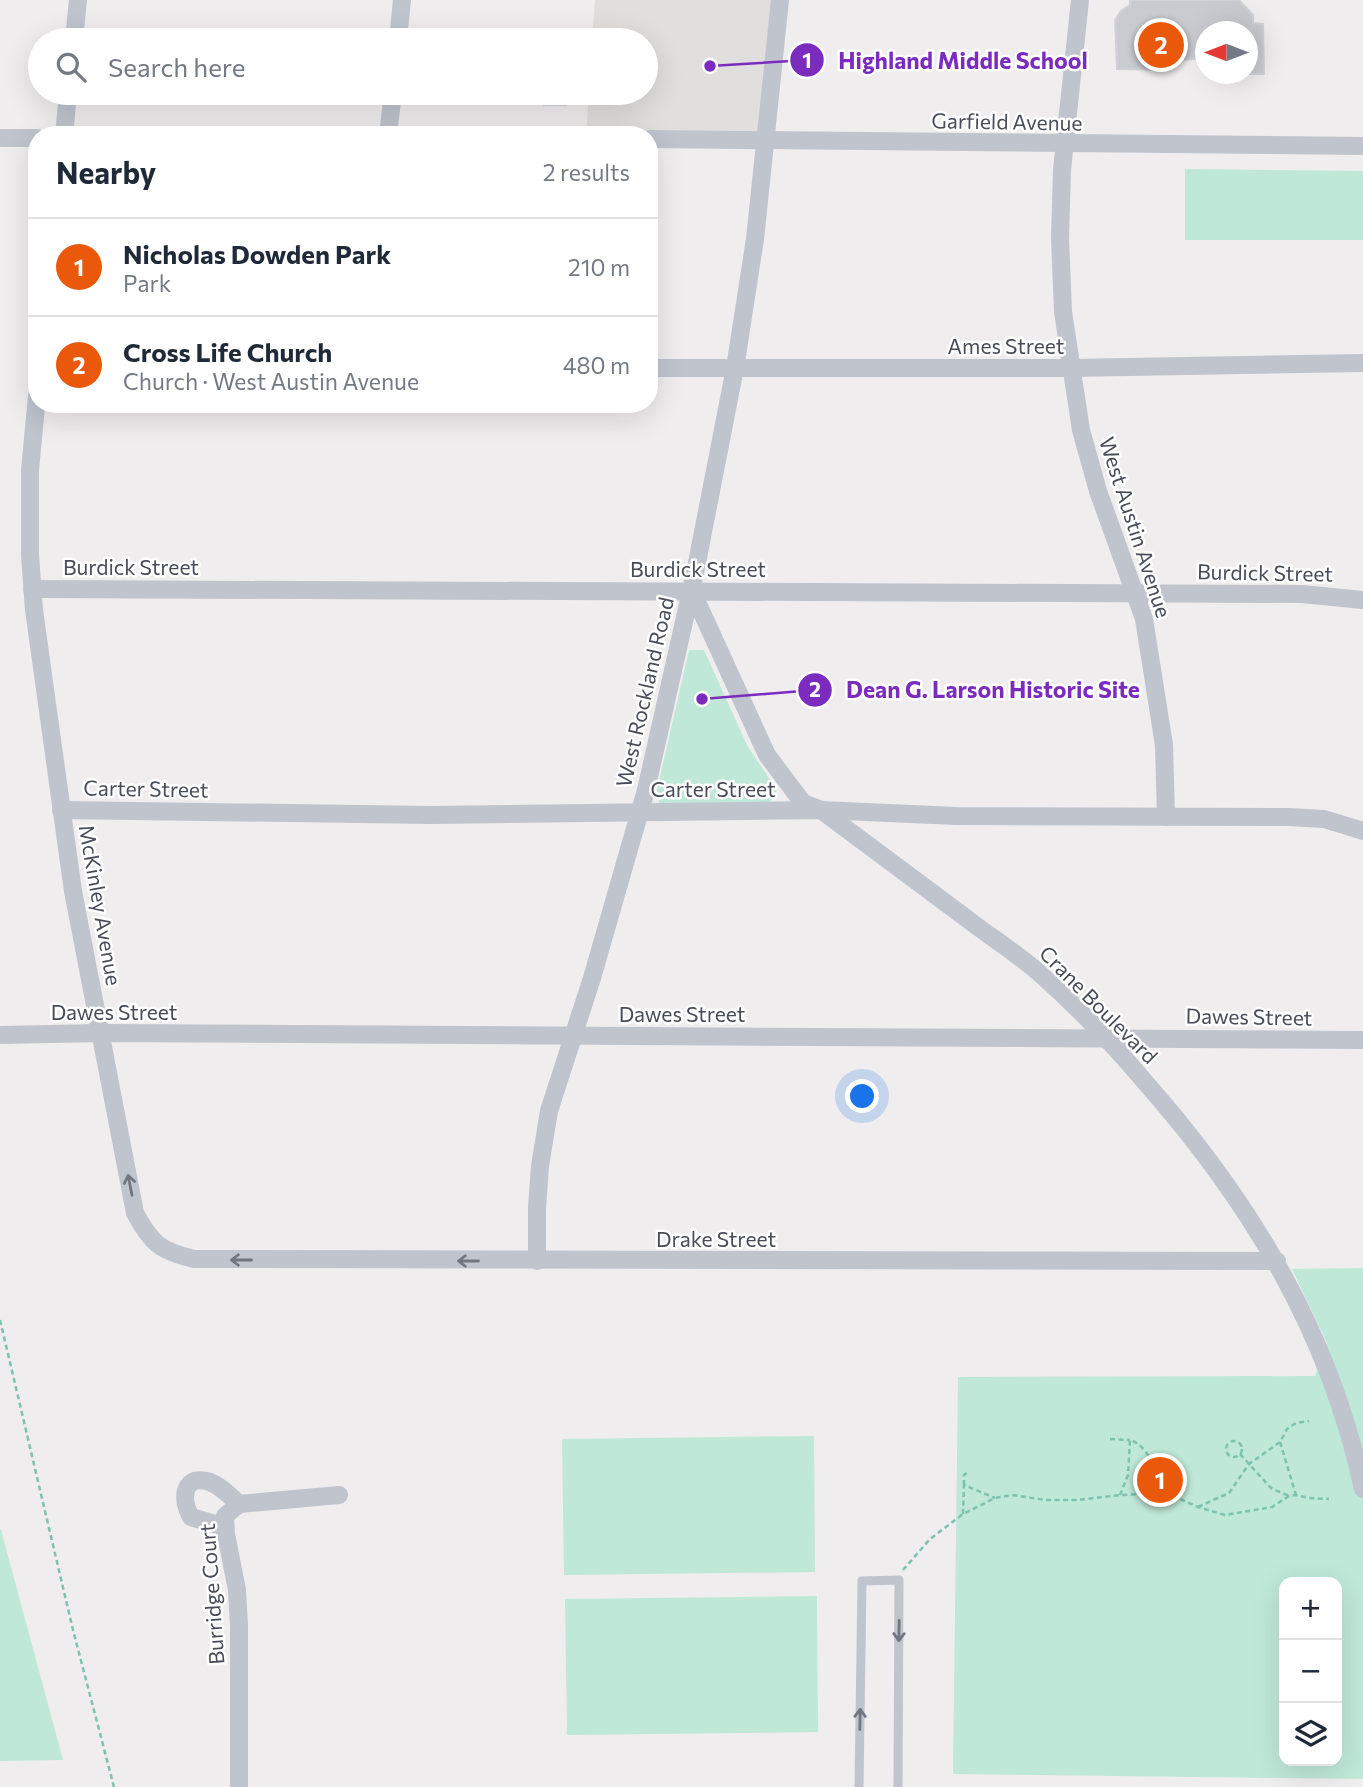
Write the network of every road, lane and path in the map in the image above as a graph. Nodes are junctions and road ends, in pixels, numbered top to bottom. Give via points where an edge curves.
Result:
1 (78, 0) edge
2 (402, 0) edge
3 (780, 0) edge
4 (1080, 0) edge
5 (75, 28) edge
6 (399, 28) edge
7 (67, 105) edge
8 (392, 105) edge
9 (65, 126) edge
10 (389, 126) edge
11 (0, 138) edge
12 (28, 138) edge
13 (766, 138) junction
14 (658, 139) edge
15 (1065, 145) junction
16 (1363, 146) edge
17 (1363, 363) edge
18 (658, 368) edge
19 (735, 368) junction
20 (1071, 368) junction
21 (35, 413) edge
22 (32, 589) junction
23 (692, 591) junction
24 (1136, 593) junction
25 (1363, 600) edge
26 (61, 810) junction
27 (821, 810) junction
28 (639, 811) junction
29 (1166, 817) junction
30 (1363, 831) edge
31 (102, 1033) junction
32 (0, 1035) edge
33 (572, 1036) junction
34 (1107, 1037) junction
35 (1363, 1040) edge
36 (157, 1246) joint
37 (537, 1261) junction
38 (1277, 1261) junction
39 (0, 1320) edge
40 (1309, 1421) dead end
41 (1110, 1438) dead end
42 (1130, 1440) junction
43 (1280, 1442) junction
44 (1240, 1454) junction
45 (1250, 1464) junction
46 (968, 1472) dead end
47 (964, 1485) junction
48 (1363, 1489) edge
49 (1167, 1493) junction
50 (339, 1495) dead end
51 (1119, 1495) junction
52 (1296, 1495) junction
53 (1289, 1496) junction
54 (995, 1498) junction
55 (1329, 1499) dead end
56 (239, 1504) junction
57 (1198, 1507) junction
58 (963, 1514) junction
59 (225, 1527) junction
60 (900, 1580) junction
61 (114, 1787) edge
62 (239, 1787) edge
63 (859, 1787) edge
64 (898, 1787) edge

1 - 5 street
2 - 6 street
3 - 13 street, West Rockland Road
4 - 15 street, West Austin Avenue
7 - 9 street
8 - 10 street
11 - 12 street
13 - 14 street, Garfield Avenue
13 - 15 street, Garfield Avenue
13 - 19 street, West Rockland Road
15 - 16 street, Garfield Avenue
15 - 20 street, West Austin Avenue via 1060,238
17 - 20 street, Ames Street
18 - 19 street, Ames Street
19 - 20 street, Ames Street
19 - 23 street, West Rockland Road
20 - 24 street, West Austin Avenue via 1081,430 1098,491
21 - 22 street, McKinley Avenue via 30,470
22 - 23 street, Burdick Street
22 - 26 street, McKinley Avenue
23 - 24 street, Burdick Street
23 - 27 street, Crane Boulevard via 767,755 803,803
23 - 28 street, West Rockland Road
24 - 25 street, Burdick Street via 1302,594
24 - 29 street, West Austin Avenue via 1157,692
26 - 28 street, Carter Street via 431,815
26 - 31 street, McKinley Avenue via 72,891
27 - 28 street, Carter Street
27 - 29 street, Carter Street
27 - 34 street, Crane Boulevard via 1037,971
28 - 33 street, West Rockland Road
29 - 30 street, Carter Street via 1324,819
31 - 32 street, Dawes Street
31 - 33 street, Dawes Street
36 -> 31 street, McKinley Avenue via 135,1213
33 - 34 street, Dawes Street
33 - 37 street, West Rockland Road via 549,1111 537,1208
34 - 35 street, Dawes Street
34 - 38 street, Crane Boulevard via 1222,1175
37 -> 36 street, Drake Street via 194,1259
37 - 38 street, Drake Street
38 - 48 street, Crane Boulevard via 1316,1342 1343,1414
39 - 61 path
40 - 43 path via 1287,1429
41 - 42 path
42 - 49 path via 1146,1452
42 - 51 path via 1128,1475
43 - 45 path
43 - 52 path
44 - 44 path via 1227,1454 1228,1442 1241,1444
44 - 45 path
45 - 53 path via 1271,1488
45 - 57 path via 1228,1493
46 - 47 path
47 - 54 path
47 - 58 path
49 - 51 path
49 - 57 path
50 - 56 street, Burridge Court
51 - 54 path via 1077,1500
52 - 53 path
52 - 55 path
53 - 57 path via 1272,1507 1226,1515
54 - 58 path
56 - 59 street, Burridge Court via 225,1516
56 - 59 street via 207,1481 195,1482 185,1491 184,1504 191,1517
58 - 60 path via 930,1539 900,1573
59 - 62 street, Burridge Court via 239,1625
63 -> 60 lane via 862,1581
60 -> 64 lane

